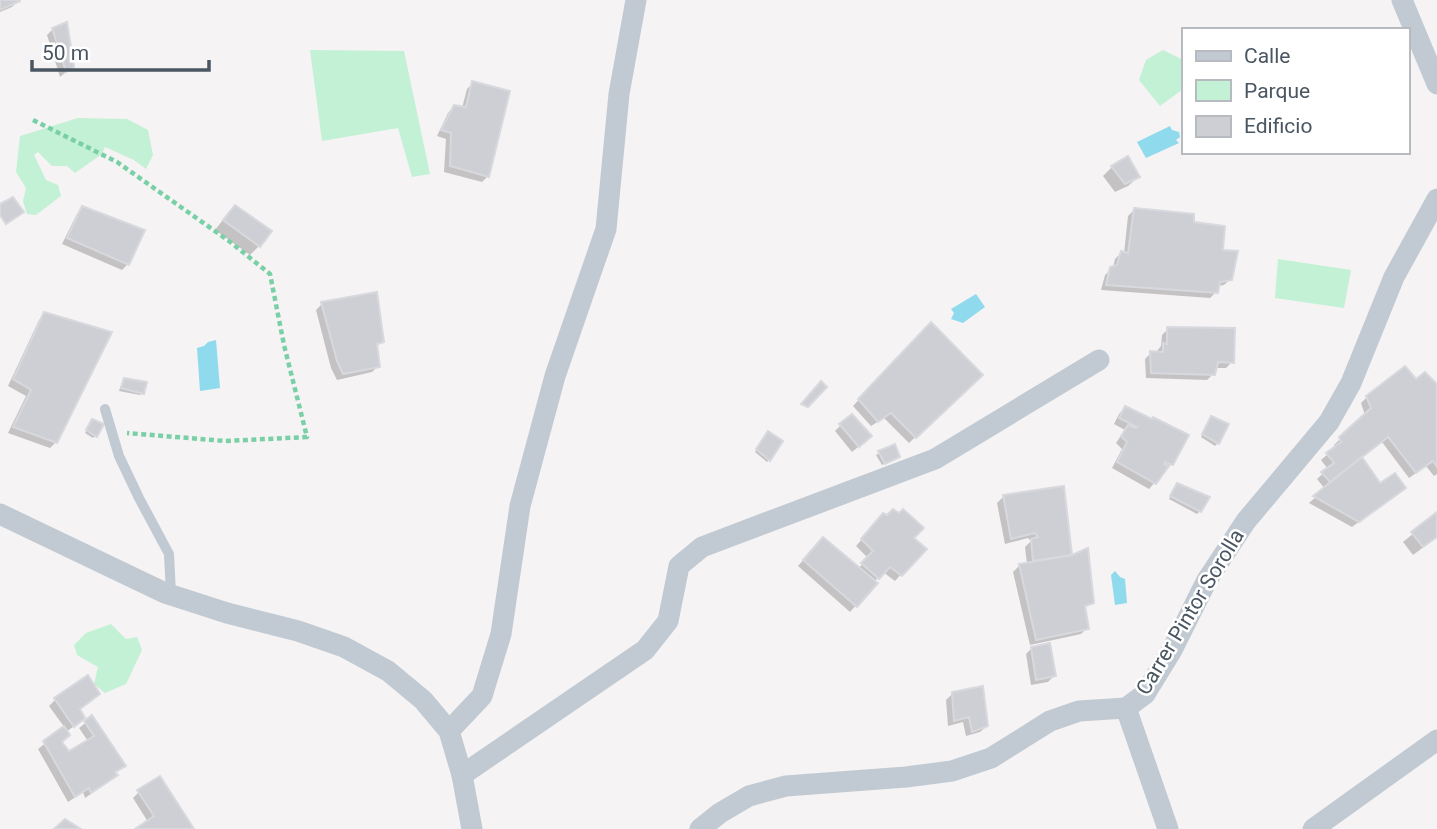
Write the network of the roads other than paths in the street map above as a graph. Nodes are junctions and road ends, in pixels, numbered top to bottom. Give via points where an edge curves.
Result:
1 (636, 0) edge
2 (1402, 0) edge
3 (1437, 84) edge
4 (1437, 199) edge
5 (1099, 360) dead end
6 (105, 409) dead end
7 (0, 514) edge
8 (171, 594) junction
9 (1126, 708) junction
10 (449, 731) junction
11 (1437, 740) edge
12 (462, 775) junction
13 (471, 829) edge
14 (700, 829) edge
15 (1168, 829) edge
16 (1313, 829) edge

1 - 10 street via 619,94 606,229 555,376 520,506 501,634 482,696
2 - 3 street
4 - 9 street, Carrer Pintor Sorolla via 1394,277 1329,422 1246,521 1144,694
5 - 12 street via 935,459 702,547 679,566 668,621 645,649
6 - 8 lane via 119,456 169,554
7 - 8 street
8 - 10 street via 344,647 388,671
9 - 14 street, Carrer Pintor Sorolla via 1079,711 1050,721 991,758 952,771 786,786 748,796
9 - 15 street
10 - 12 street
11 - 16 street
12 - 13 street

